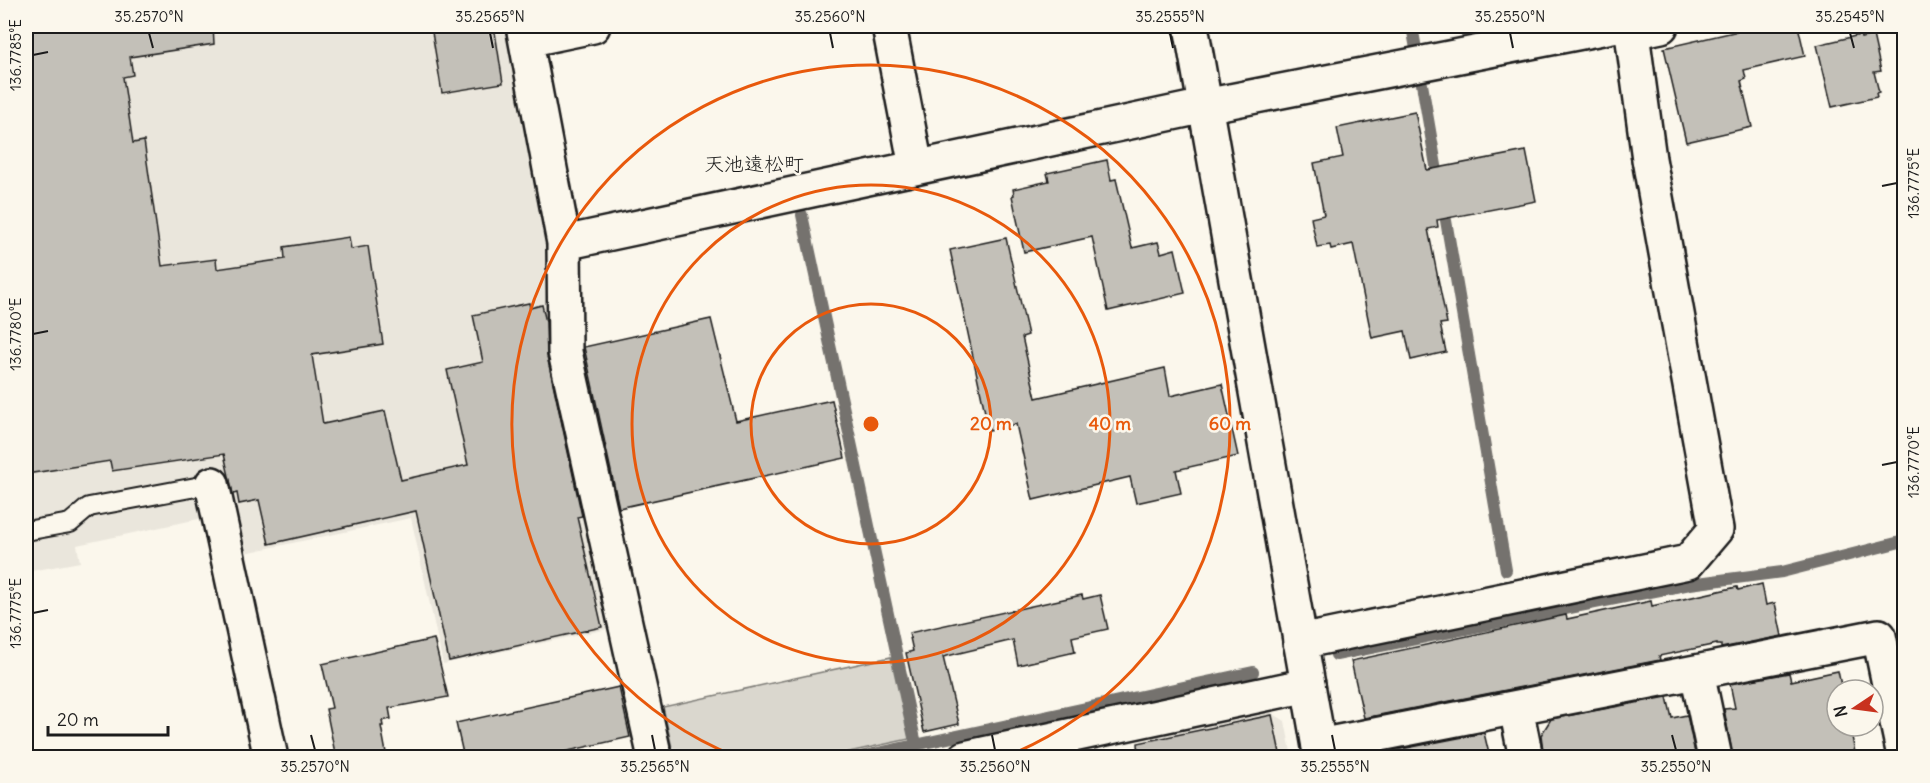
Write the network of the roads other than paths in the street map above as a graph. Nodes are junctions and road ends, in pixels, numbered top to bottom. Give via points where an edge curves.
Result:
1 (593, 26) edge
2 (889, 26) edge
3 (1191, 26) edge
4 (1634, 27) edge
5 (525, 33) edge
6 (1205, 106) junction
7 (916, 167) junction
8 (564, 243) junction
9 (212, 484) joint
10 (26, 531) edge
11 (1300, 642) junction
12 (1697, 672) junction
13 (1308, 684) junction
14 (1516, 708) junction
15 (1320, 752) edge
16 (1905, 756) edge
17 (271, 758) edge
18 (655, 758) edge
19 (965, 758) edge
20 (1526, 758) edge
21 (1715, 758) edge

1 - 5 street
2 - 7 street
3 - 6 street
4 - 6 street
4 - 11 street via 1649,159 1716,529 1688,562
5 - 8 street
6 - 7 street
6 - 11 street
7 - 8 street
8 - 18 street via 565,352
9 - 10 lane via 89,507 70,523
9 - 17 street
11 - 13 street
12 - 14 street
12 - 16 street via 1879,636
12 - 21 street
13 - 15 street
13 - 19 street
14 - 15 street
14 - 20 street

